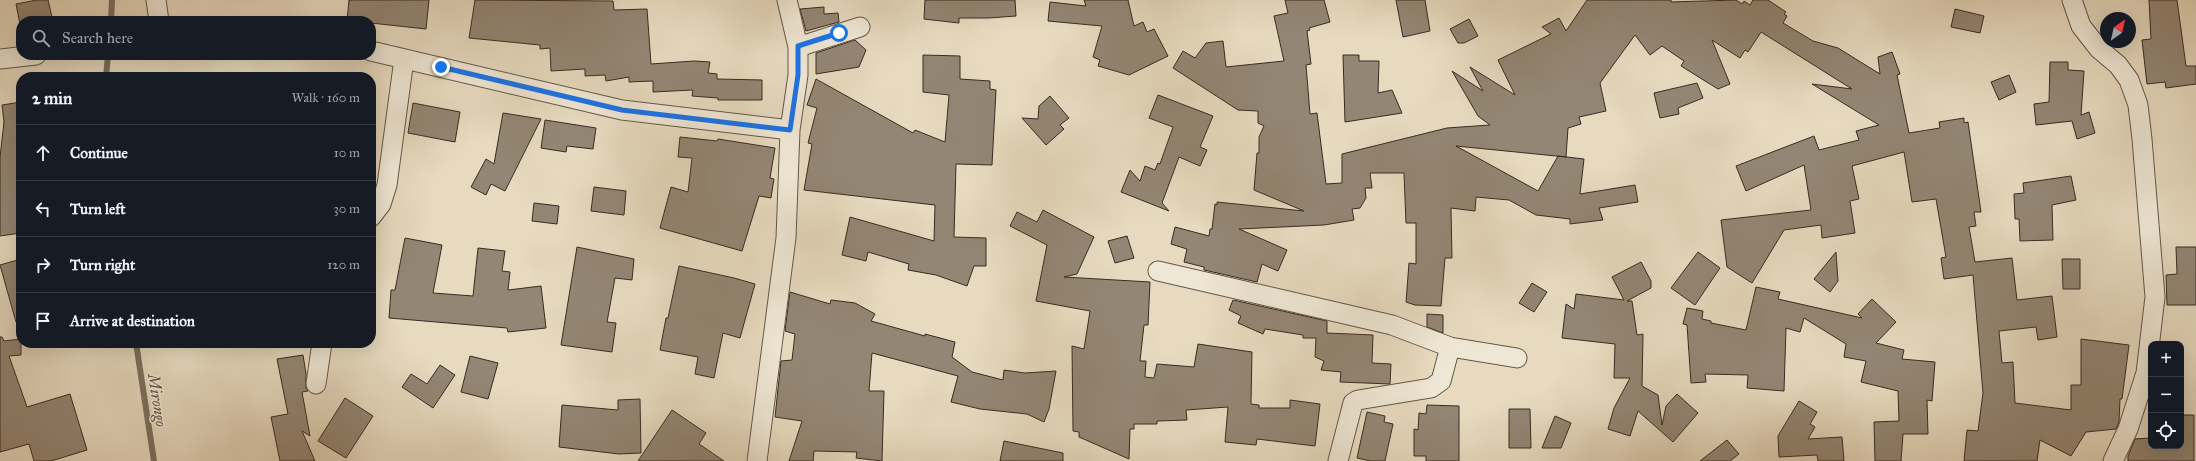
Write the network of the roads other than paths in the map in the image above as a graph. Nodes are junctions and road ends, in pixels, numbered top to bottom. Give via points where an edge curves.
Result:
1 (156, 0) edge
2 (788, 0) edge
3 (2072, 0) edge
4 (158, 16) edge
5 (860, 26) dead end
6 (798, 46) junction
7 (376, 52) edge
8 (16, 57) edge
9 (0, 59) edge
10 (404, 59) junction
11 (790, 130) junction
12 (376, 210) edge
13 (1158, 271) dead end
14 (1450, 347) junction
15 (321, 348) edge
16 (1517, 358) dead end
17 (316, 384) dead end
18 (757, 461) edge
19 (1338, 461) edge
20 (2113, 461) edge

1 - 4 street
2 - 6 street
3 - 20 street via 2081,26 2129,80 2138,105 2142,139 2155,297 2146,373 2128,429
5 - 6 street
6 - 11 street via 798,75
7 - 10 street
8 - 9 street
10 - 11 street via 622,110
10 - 12 street via 387,185 381,204
11 - 18 street via 786,238
13 - 14 street via 1385,324
14 - 16 street
14 - 19 street via 1441,381 1437,385 1353,403
15 - 17 street

